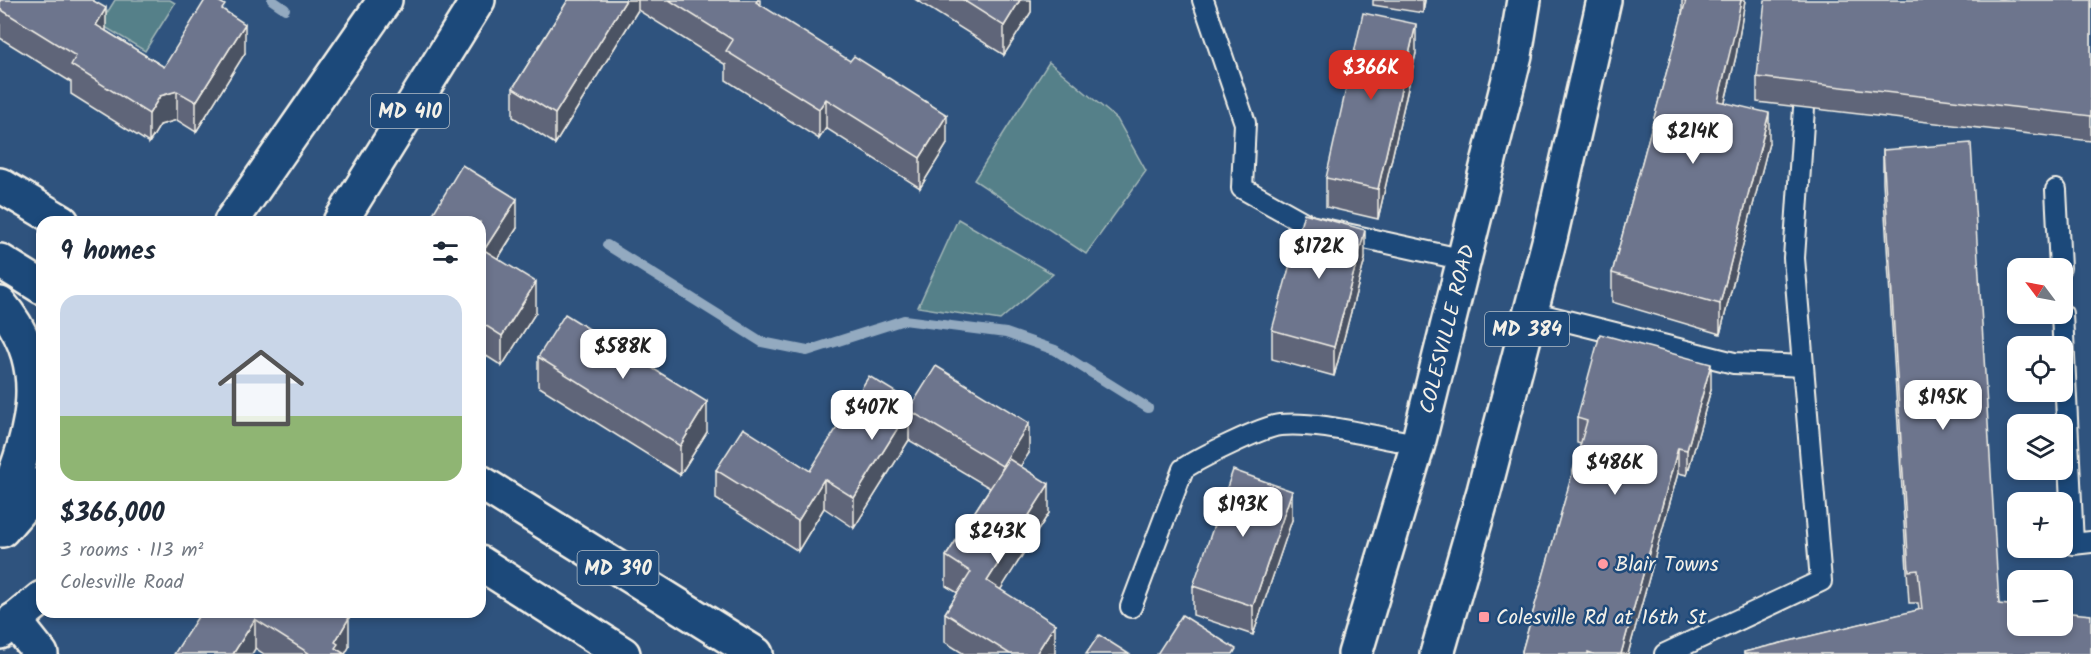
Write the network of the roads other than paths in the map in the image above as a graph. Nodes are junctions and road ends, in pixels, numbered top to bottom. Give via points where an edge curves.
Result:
1 (385, 0) edge
2 (478, 0) edge
3 (1203, 0) edge
4 (1524, 0) edge
5 (1604, 0) edge
6 (1804, 108) edge
7 (0, 185) edge
8 (2056, 190) dead end
9 (52, 216) edge
10 (235, 216) edge
11 (344, 216) edge
12 (2059, 258) edge
13 (1465, 260) junction
14 (0, 261) edge
15 (36, 283) edge
16 (0, 304) edge
17 (1531, 312) junction
18 (2062, 324) edge
19 (1803, 366) junction
20 (1418, 444) junction
21 (486, 486) edge
22 (36, 491) edge
23 (0, 512) edge
24 (0, 533) edge
25 (2091, 542) edge
26 (486, 567) edge
27 (36, 603) edge
28 (1131, 607) dead end
29 (7, 626) edge
30 (41, 654) edge
31 (623, 654) edge
32 (756, 654) edge
33 (1355, 654) edge
34 (1437, 654) edge
35 (1665, 654) edge

1 - 10 main road
2 - 11 main road, MD 410
3 - 13 lane via 1245,123 1242,188 1310,226
4 - 13 main road, COLESVILLE ROAD via 1515,55
5 - 17 main road, MD 384
6 - 19 lane via 1794,258
7 - 9 main road
8 - 12 lane
13 - 20 main road, COLESVILLE ROAD
14 - 15 main road
16 - 23 main road via 12,319 31,366 34,391 30,432
17 - 19 lane via 1734,363
17 - 34 main road, MD 384
18 - 25 lane via 2073,544
19 - 35 lane via 1821,581
20 - 28 lane via 1319,427 1279,425 1199,458 1183,469
20 - 33 main road, COLESVILLE ROAD
21 - 32 main road, MD 390
22 - 24 main road
26 - 31 main road
27 - 29 main road
29 - 30 main road

